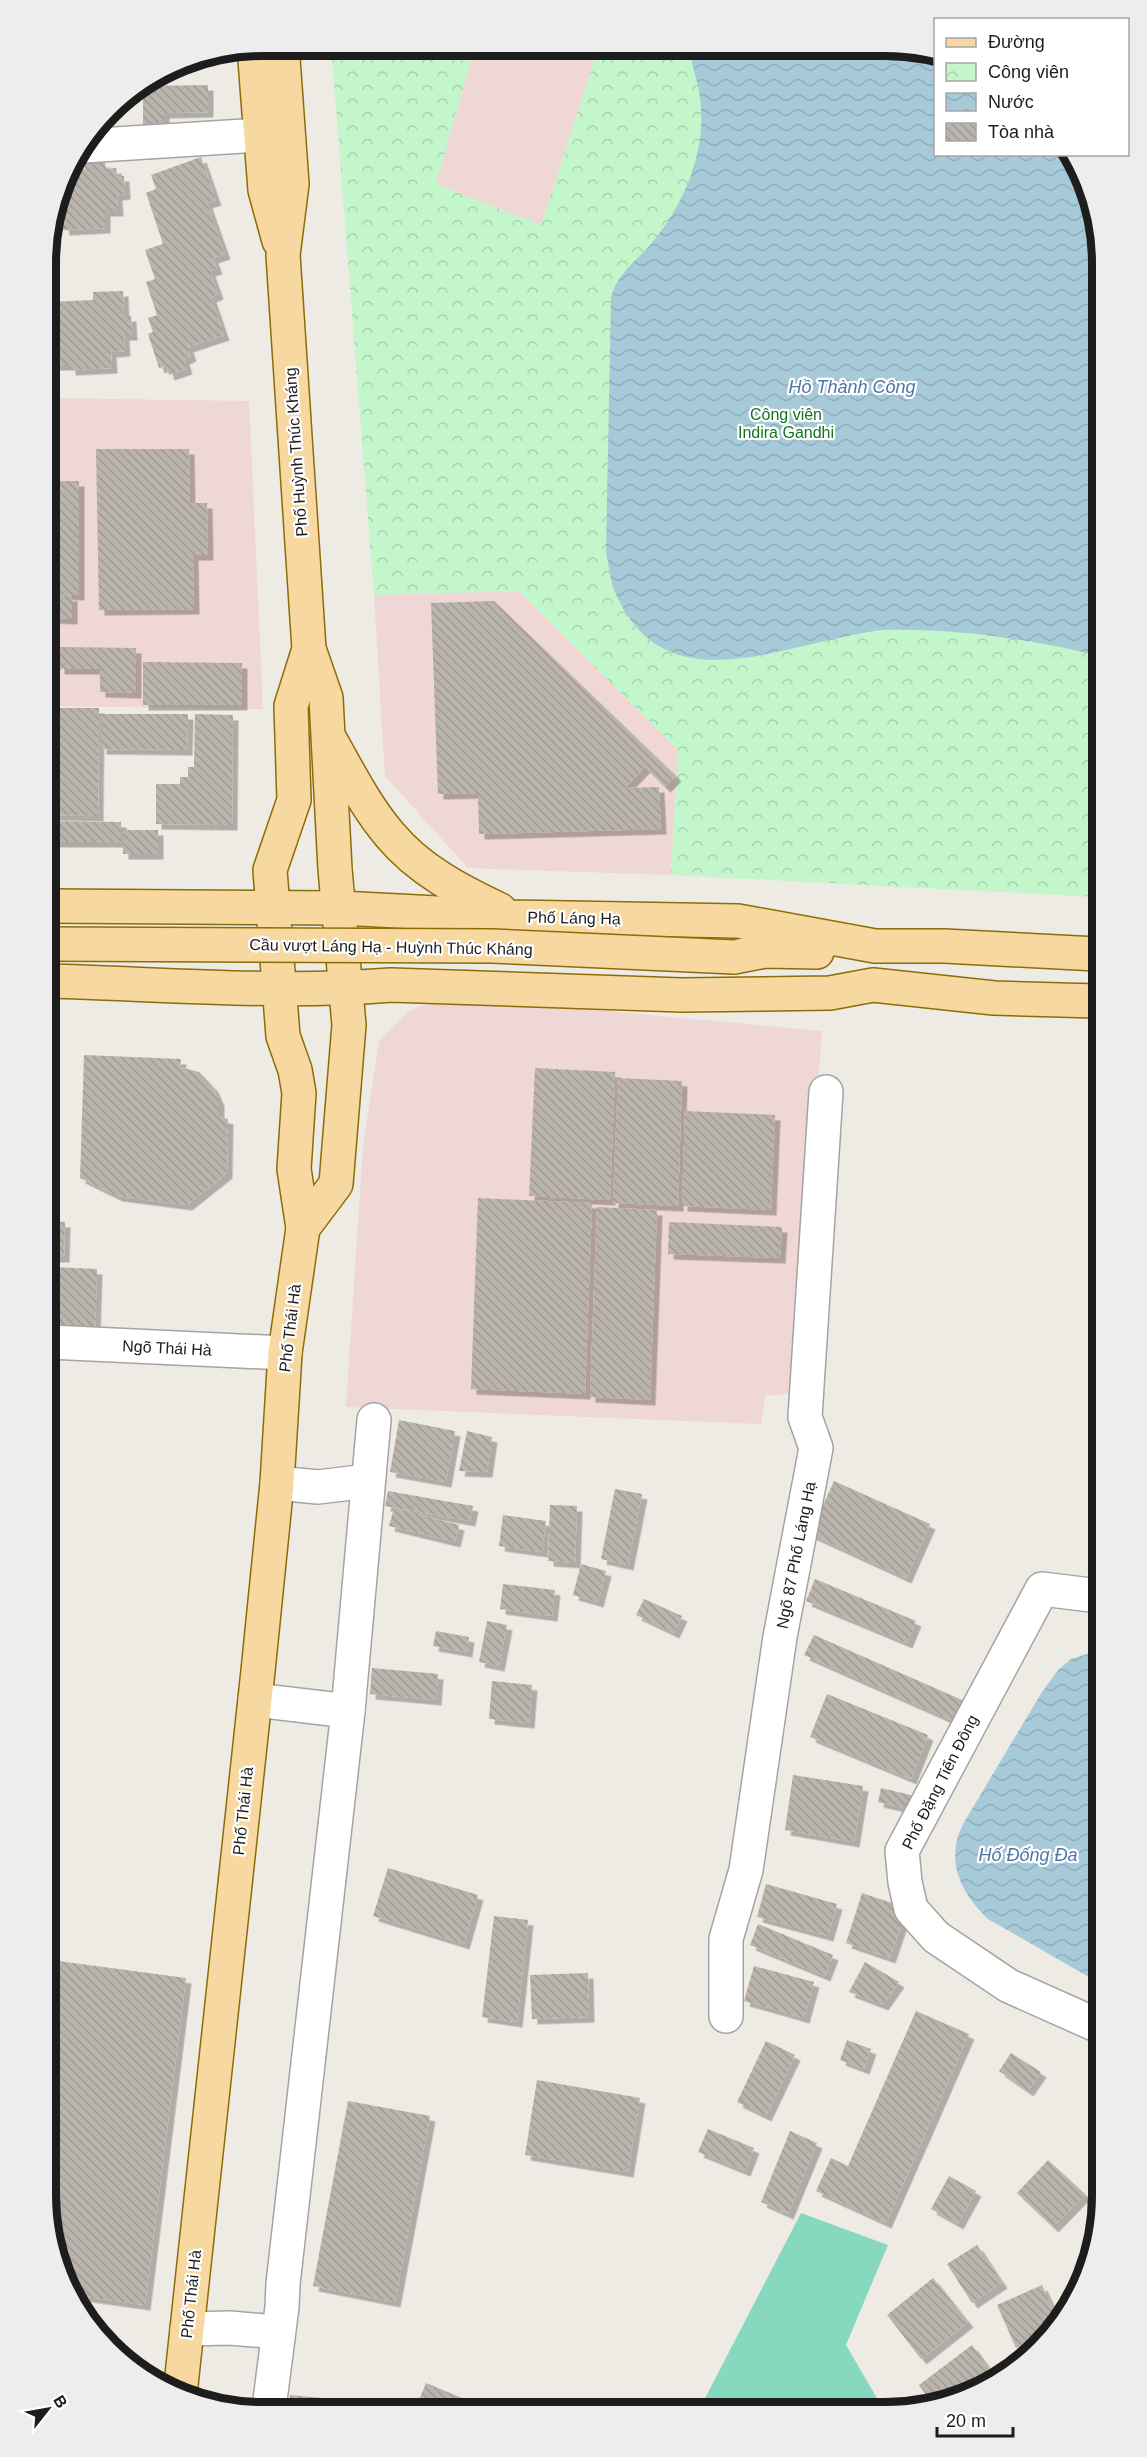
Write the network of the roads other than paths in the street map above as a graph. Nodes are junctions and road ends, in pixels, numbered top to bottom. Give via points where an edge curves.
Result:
1 (255, 56) edge
2 (283, 56) edge
3 (260, 135) junction
4 (92, 145) edge
5 (283, 255) junction
6 (309, 649) junction
7 (327, 735) junction
8 (56, 906) edge
9 (196, 908) junction
10 (273, 908) junction
11 (340, 908) junction
12 (456, 914) junction
13 (512, 917) junction
14 (56, 944) edge
15 (875, 946) junction
16 (1092, 954) edge
17 (735, 957) junction
18 (56, 981) edge
19 (873, 985) junction
20 (198, 987) junction
21 (461, 987) junction
22 (347, 988) junction
23 (280, 989) junction
24 (1092, 1000) edge
25 (826, 1092) dead end
26 (303, 1228) junction
27 (56, 1342) edge
28 (285, 1353) junction
29 (374, 1420) dead end
30 (368, 1481) junction
31 (277, 1484) junction
32 (1091, 1595) edge
33 (255, 1700) junction
34 (348, 1711) junction
35 (726, 2016) dead end
36 (1091, 2023) edge
37 (187, 2329) junction
38 (277, 2332) junction
39 (181, 2384) edge
40 (270, 2402) edge

1 - 3 main road, Phố Huỳnh Thúc Kháng
2 - 5 main road, Phố Huỳnh Thúc Kháng via 292,184
3 - 4 street
3 - 5 main road, Phố Huỳnh Thúc Kháng via 264,190
5 - 6 main road, Phố Huỳnh Thúc Kháng
6 - 7 main road, Phố Huỳnh Thúc Kháng via 326,698
6 - 10 main road, Phố Huỳnh Thúc Kháng via 291,706 294,800 270,870
7 - 11 main road, Phố Huỳnh Thúc Kháng
7 - 13 main road via 373,814 405,851 454,888
8 - 9 main road, Phố Láng Hạ
9 - 10 main road, Phố Láng Hạ
9 - 20 main road
10 - 11 main road, Phố Láng Hạ
10 - 23 main road, Phố Huỳnh Thúc Kháng
11 - 12 main road, Phố Láng Hạ
11 - 22 main road, Phố Huỳnh Thúc Kháng
12 - 13 main road, Phố Láng Hạ
12 - 21 main road
13 - 15 main road, Phố Láng Hạ via 738,921
14 - 17 main road, Cầu vượt Láng Hạ - Huỳnh Thúc Kháng, bridge via 492,946
15 - 16 main road, Phố Láng Hạ
15 - 17 main road, Cầu vượt Láng Hạ - Huỳnh Thúc Kháng via 828,952 765,951
17 - 19 main road, Cầu vượt Láng Hạ - Huỳnh Thúc Kháng
18 - 20 main road
19 - 21 main road via 830,993 682,994
19 - 24 main road via 994,998
20 - 23 main road
21 - 22 main road
22 - 23 main road
22 - 26 main road, Phố Thái Hà via 349,1025 336,1184
23 - 26 main road, Phố Thái Hà via 283,1036 298,1093 294,1170
25 - 35 street, Ngõ 87 Phố Láng Hạ via 805,1417 816,1449 780,1637 746,1870 726,1939
26 - 28 main road, Phố Thái Hà
27 - 28 street, Ngõ Thái Hà
28 - 31 main road, Phố Thái Hà
29 - 30 street
30 - 31 street via 318,1487
30 - 34 street
31 - 33 main road, Phố Thái Hà
32 - 36 street, Phố Đặng Tiến Đông via 1042,1589 902,1851 911,1909 936,1937 1009,1986
33 - 34 street
33 - 37 main road, Phố Thái Hà
34 - 38 street
37 - 38 street
37 - 39 main road, Phố Thái Hà
38 - 40 street

